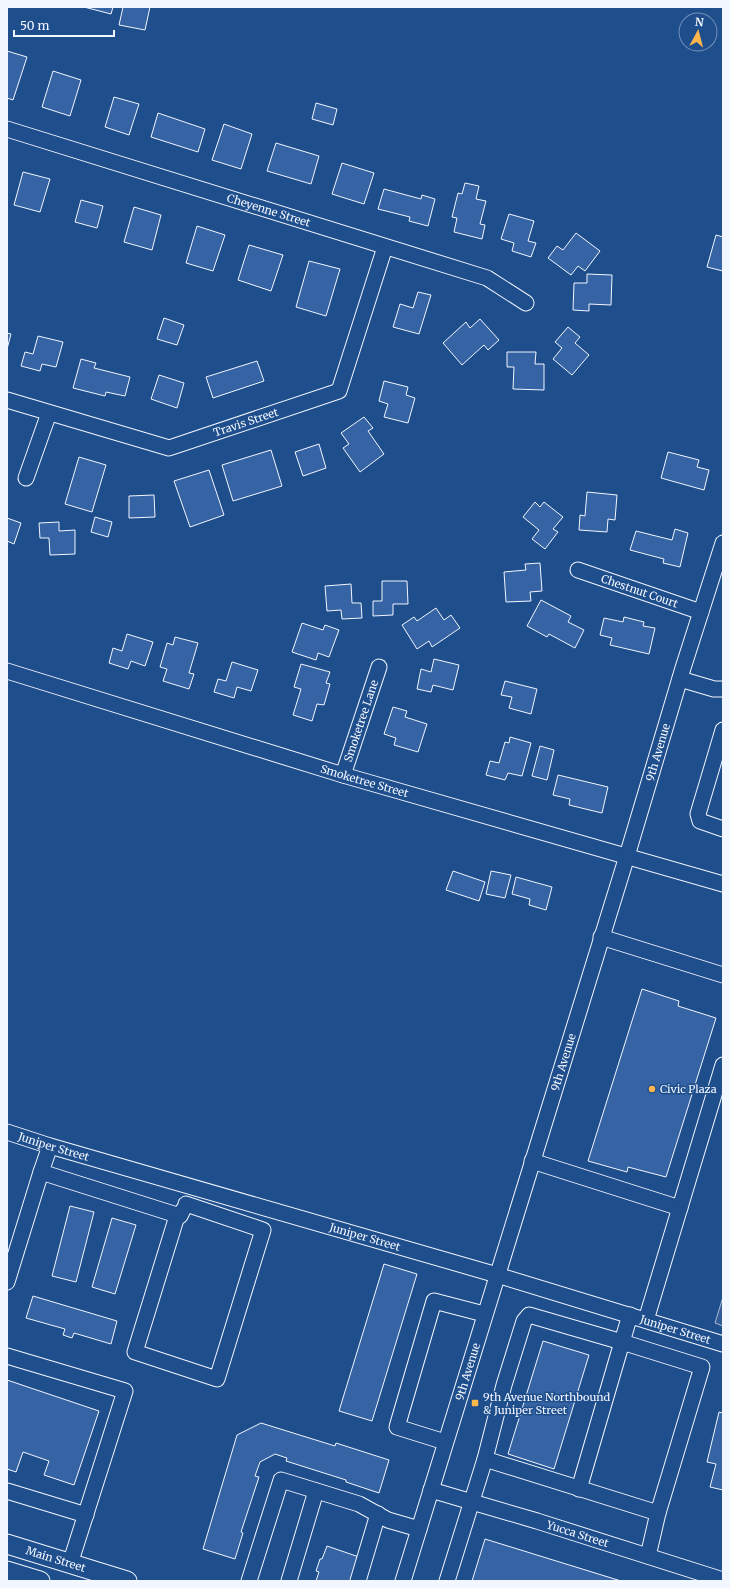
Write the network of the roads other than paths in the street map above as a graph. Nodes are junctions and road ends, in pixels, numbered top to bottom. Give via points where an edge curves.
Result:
1 (7, 129) edge
2 (385, 247) junction
3 (526, 303) dead end
4 (7, 400) edge
5 (49, 413) junction
6 (26, 478) dead end
7 (723, 543) edge
8 (578, 570) dead end
9 (701, 612) junction
10 (379, 667) dead end
11 (7, 671) edge
12 (682, 673) junction
13 (723, 685) edge
14 (723, 689) edge
15 (723, 730) edge
16 (342, 774) junction
17 (723, 829) edge
18 (627, 856) junction
19 (723, 884) edge
20 (602, 937) junction
21 (723, 975) edge
22 (723, 1065) edge
23 (7, 1132) edge
24 (50, 1146) junction
25 (532, 1161) junction
26 (41, 1172) junction
27 (192, 1187) junction
28 (680, 1208) junction
29 (182, 1210) junction
30 (497, 1275) junction
31 (7, 1282) edge
32 (484, 1314) junction
33 (630, 1315) junction
34 (646, 1320) junction
35 (622, 1342) junction
36 (723, 1344) edge
37 (7, 1356) edge
38 (445, 1442) junction
39 (485, 1459) junction
40 (579, 1489) junction
41 (431, 1490) junction
42 (7, 1491) edge
43 (316, 1491) junction
44 (472, 1502) junction
45 (658, 1513) junction
46 (86, 1514) junction
47 (378, 1514) junction
48 (419, 1529) junction
49 (7, 1544) edge
50 (7, 1556) edge
51 (648, 1556) junction
52 (67, 1563) junction
53 (7, 1571) edge
54 (408, 1580) edge
55 (723, 1580) edge
56 (40, 1581) edge
57 (127, 1581) edge
58 (249, 1581) edge
59 (289, 1581) edge
60 (358, 1581) edge
61 (447, 1581) edge

1 - 2 street, Cheyenne Street
2 - 3 street, Cheyenne Street via 487,278
2 - 5 street, Travis Street via 340,391 169,448
4 - 5 street, Travis Street
5 - 6 street
7 - 9 street, 9th Avenue
8 - 9 street, Chestnut Court
9 - 12 street, 9th Avenue
10 - 16 street, Smoketree Lane
11 - 16 street, Smoketree Street
12 - 13 street via 717,680
12 - 14 street via 714,689
12 - 18 street, 9th Avenue
15 - 17 street via 698,814 700,821
16 - 18 street, Smoketree Street
18 - 19 street, Smoketree Street
18 - 20 street, 9th Avenue
20 - 21 street
20 - 25 street, 9th Avenue
22 - 28 street
23 - 24 street, Juniper Street
24 - 26 street
24 - 27 street, Juniper Street
25 - 28 street
25 - 30 street, 9th Avenue
26 - 29 street
26 - 31 street
27 - 29 street
27 - 30 street, Juniper Street
28 - 34 street
29 - 29 street via 263,1230 217,1379 135,1352
30 - 32 street, 9th Avenue
30 - 33 street, Juniper Street
32 - 38 street, 9th Avenue
32 - 38 street via 434,1301 397,1427
33 - 34 street, Juniper Street
33 - 35 street
34 - 36 street, Juniper Street
35 - 39 street via 529,1315 524,1321 504,1385
35 - 40 street
35 - 45 street via 702,1367
37 - 46 street via 125,1391
38 - 41 street, 9th Avenue
39 - 40 street
39 - 44 street
40 - 45 street
41 - 44 street, Yucca Street
41 - 48 street, 9th Avenue
42 - 46 street
43 - 47 street via 359,1504
43 - 58 street via 281,1480
43 - 59 street
44 - 51 street, Yucca Street
44 - 61 street
45 - 51 street
46 - 52 street
47 - 48 street via 388,1520
47 - 60 street
48 - 54 street, 9th Avenue
49 - 52 main road, Main Street
50 - 52 main road via 28,1563
51 - 55 street, Yucca Street
52 - 57 main road, Main Street
53 - 56 main road

